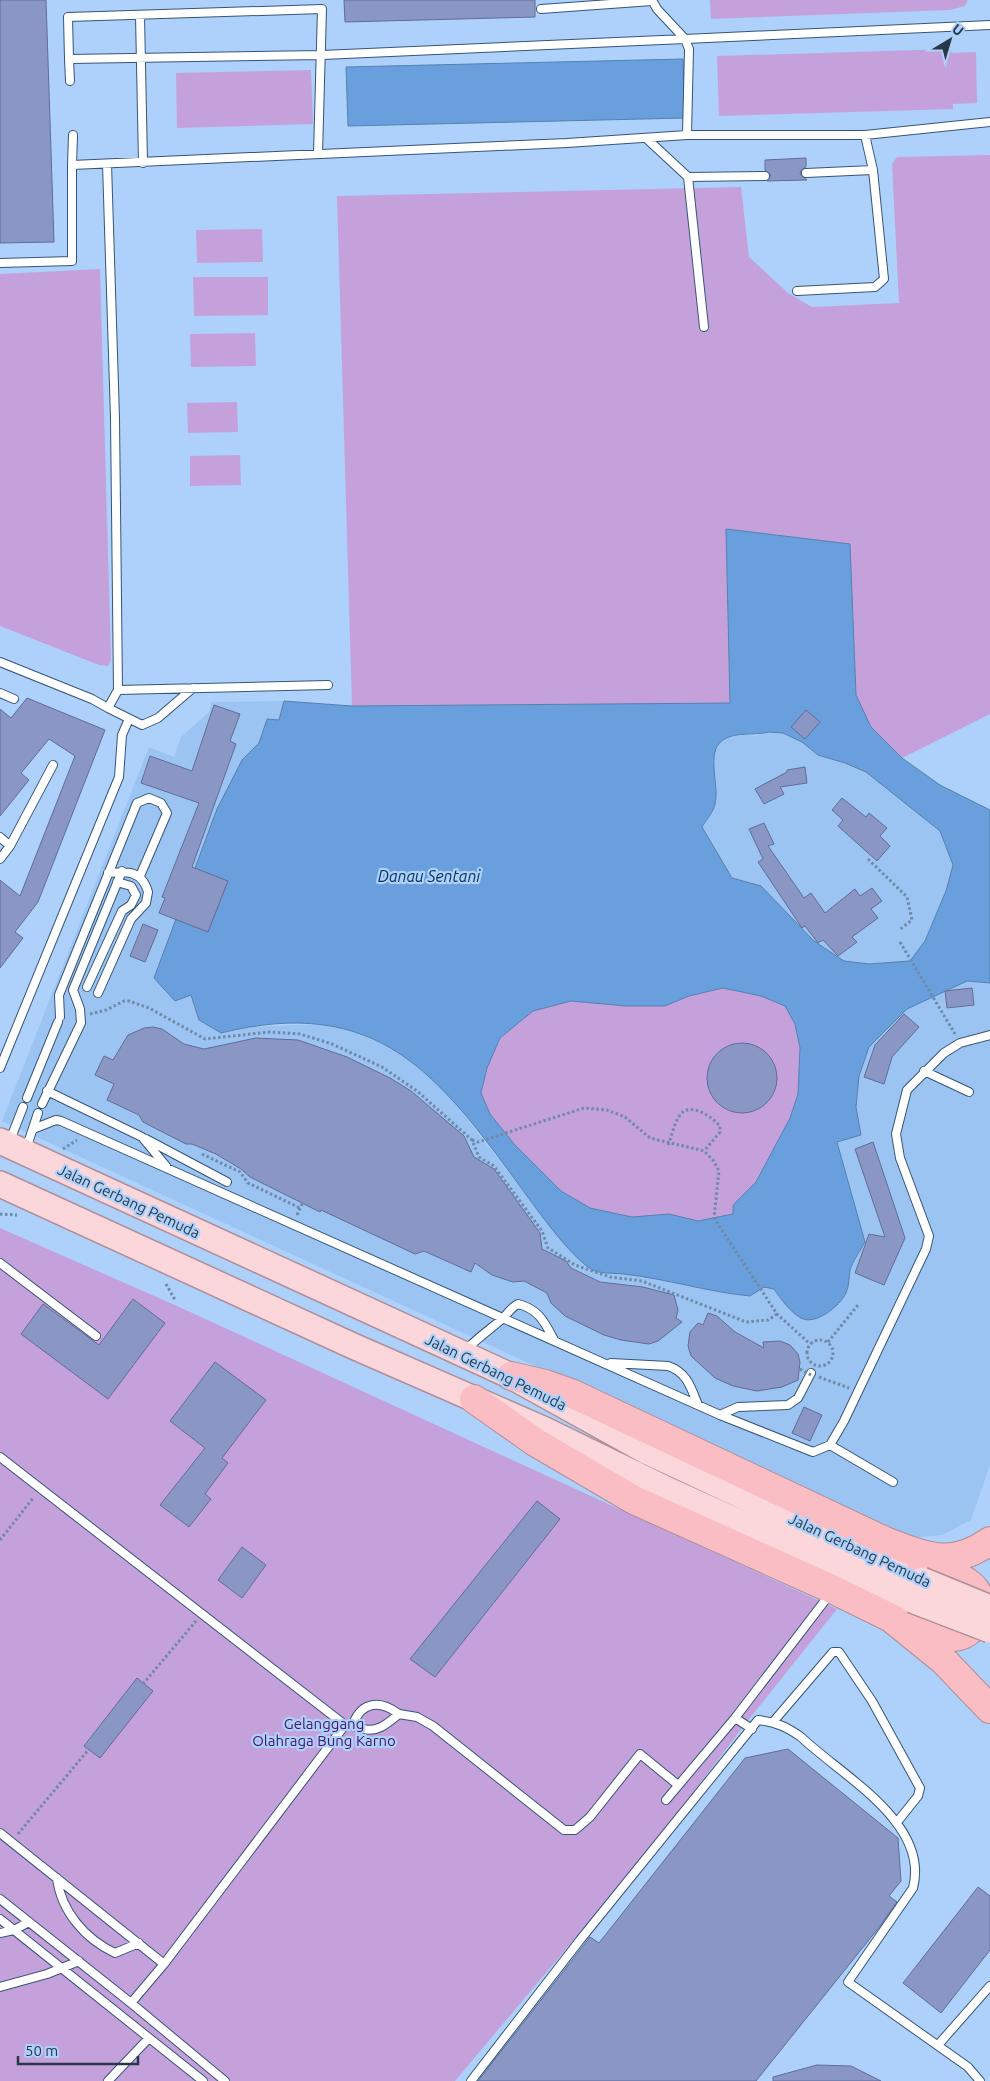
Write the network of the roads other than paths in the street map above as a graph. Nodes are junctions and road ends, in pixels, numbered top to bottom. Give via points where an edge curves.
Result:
1 (652, 0) edge
2 (541, 9) dead end
3 (140, 15) junction
4 (990, 25) edge
5 (685, 39) junction
6 (322, 55) junction
7 (142, 58) junction
8 (69, 59) junction
9 (70, 81) dead end
10 (990, 122) edge
11 (73, 135) dead end
12 (687, 135) junction
13 (865, 135) junction
14 (646, 138) junction
15 (318, 154) junction
16 (143, 163) junction
17 (107, 164) junction
18 (72, 165) junction
19 (873, 170) junction
20 (806, 174) dead end
21 (765, 176) dead end
22 (688, 177) junction
23 (0, 263) edge
24 (797, 291) dead end
25 (704, 327) dead end
26 (0, 662) edge
27 (328, 685) dead end
28 (194, 688) junction
29 (118, 690) junction
30 (0, 693) edge
31 (14, 699) dead end
32 (108, 708) junction
33 (129, 719) junction
34 (53, 765) dead end
35 (0, 837) edge
36 (10, 846) junction
37 (0, 859) edge
38 (122, 871) junction
39 (108, 873) junction
40 (140, 876) junction
41 (117, 882) junction
42 (87, 988) dead end
43 (98, 993) dead end
44 (990, 1035) edge
45 (0, 1068) edge
46 (924, 1071) junction
47 (47, 1091) junction
48 (969, 1092) dead end
49 (27, 1096) dead end
50 (42, 1103) dead end
51 (24, 1107) dead end
52 (38, 1113) dead end
53 (33, 1129) junction
54 (142, 1137) junction
55 (11, 1146) edge
56 (167, 1167) junction
57 (228, 1182) dead end
58 (0, 1184) edge
59 (0, 1262) edge
60 (504, 1318) junction
61 (96, 1336) dead end
62 (554, 1340) junction
63 (462, 1354) junction
64 (604, 1362) junction
65 (811, 1373) dead end
66 (511, 1376) junction
67 (474, 1399) junction
68 (698, 1405) junction
69 (720, 1415) junction
70 (830, 1445) junction
71 (0, 1457) edge
72 (893, 1482) dead end
73 (990, 1541) edge
74 (885, 1542) junction
75 (834, 1590) junction
76 (917, 1590) junction
77 (864, 1604) junction
78 (990, 1608) edge
79 (990, 1630) edge
80 (990, 1709) edge
81 (399, 1714) junction
82 (736, 1718) junction
83 (773, 1722) junction
84 (349, 1725) junction
85 (752, 1728) junction
86 (678, 1785) junction
87 (666, 1800) dead end
88 (898, 1821) junction
89 (2, 1836) edge
90 (57, 1878) junction
91 (0, 1900) edge
92 (0, 1919) edge
93 (29, 1922) junction
94 (14, 1930) junction
95 (0, 1933) edge
96 (139, 1943) junction
97 (79, 1961) junction
98 (164, 1964) junction
99 (61, 1969) junction
100 (0, 1986) edge
101 (990, 1986) edge
102 (131, 2003) junction
103 (148, 2039) junction
104 (938, 2045) junction
105 (108, 2081) edge
106 (203, 2081) edge
107 (225, 2081) edge
108 (471, 2081) edge
109 (980, 2081) edge

1 - 2 lane
1 - 5 lane
3 - 6 lane via 322,9
3 - 7 lane
3 - 8 lane via 68,16
4 - 5 lane
5 - 6 lane
5 - 12 lane via 689,49
6 - 7 lane
6 - 15 lane
7 - 8 lane
7 - 16 lane
8 - 9 lane
10 - 13 lane
11 - 18 lane
12 - 13 lane
12 - 14 lane
13 - 19 lane
14 - 15 lane
14 - 22 lane
15 - 16 lane
16 - 17 lane
17 - 18 lane
17 - 29 lane via 115,418
18 - 23 lane via 72,261
19 - 20 lane
19 - 24 lane via 884,274 881,283 875,287
21 - 22 lane
22 - 25 lane
26 - 32 lane
27 - 28 lane
28 - 29 lane
28 - 33 lane via 158,718 142,725
29 - 32 lane
30 - 31 lane
32 - 33 lane
33 - 45 lane via 122,735 120,777
34 - 36 lane
35 - 36 lane
36 - 37 lane
38 - 39 lane
38 - 40 lane
38 - 41 lane
39 - 40 lane via 137,803 149,798 161,803 167,813
39 - 49 lane via 59,995 59,1020
40 - 43 lane via 148,892 146,903 131,919
41 - 42 lane via 131,886 136,895 131,905 122,911
41 - 47 lane via 73,990 82,1016 81,1023
44 - 46 lane via 960,1043
46 - 48 lane
46 - 70 lane via 907,1090 896,1134 900,1158 929,1236 926,1249
47 - 50 lane
47 - 54 lane
51 - 55 lane
52 - 53 lane
53 - 55 lane
53 - 56 lane via 61,1121 139,1158
54 - 56 lane
54 - 57 lane
55 - 63 main road, Jalan Gerbang Pemuda
56 - 60 lane
58 - 67 main road, Jalan Gerbang Pemuda
59 - 61 lane
60 - 62 lane
60 - 62 lane via 518,1304 526,1306 544,1320
60 - 63 lane
62 - 64 lane
63 - 66 main road, Jalan Gerbang Pemuda
64 - 68 lane
64 - 68 lane via 677,1369 687,1378
65 - 69 lane via 798,1398 788,1405 738,1407
66 - 74 highway via 573,1394
66 - 76 main road, Jalan Gerbang Pemuda via 648,1452
67 - 75 highway via 535,1442 634,1500
67 - 76 main road, Jalan Gerbang Pemuda via 670,1491
68 - 69 lane
69 - 70 lane via 813,1452
70 - 72 lane
71 - 84 lane
73 - 74 highway via 970,1553 940,1559
74 - 77 highway via 897,1552 972,1586 980,1599 980,1615 973,1628 953,1637
75 - 77 highway
75 - 82 lane
76 - 78 main road, Jalan Gerbang Pemuda, bridge
76 - 79 main road, Jalan Gerbang Pemuda, bridge
77 - 80 highway via 891,1618 944,1661
81 - 84 lane via 372,1730
81 - 84 lane via 383,1705 366,1707
81 - 86 lane via 417,1717 433,1726 564,1830 575,1830 590,1817 640,1754
82 - 85 lane
82 - 86 lane
83 - 85 lane via 758,1720
83 - 88 lane via 786,1726 801,1737
83 - 88 lane via 833,1652 839,1652 872,1701 920,1788 918,1796
84 - 98 lane
85 - 108 lane via 580,1940
86 - 87 lane
88 - 104 lane via 916,1860 913,1888 848,1982
89 - 90 lane
90 - 96 lane
90 - 96 lane via 59,1894 68,1914 103,1947 115,1953
91 - 93 lane
92 - 94 lane
93 - 94 lane
93 - 97 lane
94 - 95 lane
94 - 99 lane
96 - 98 lane
97 - 99 lane
97 - 102 lane
98 - 102 lane
99 - 100 lane
99 - 103 lane
101 - 104 lane
102 - 107 lane
103 - 105 lane
103 - 106 lane
104 - 109 lane via 968,2067

